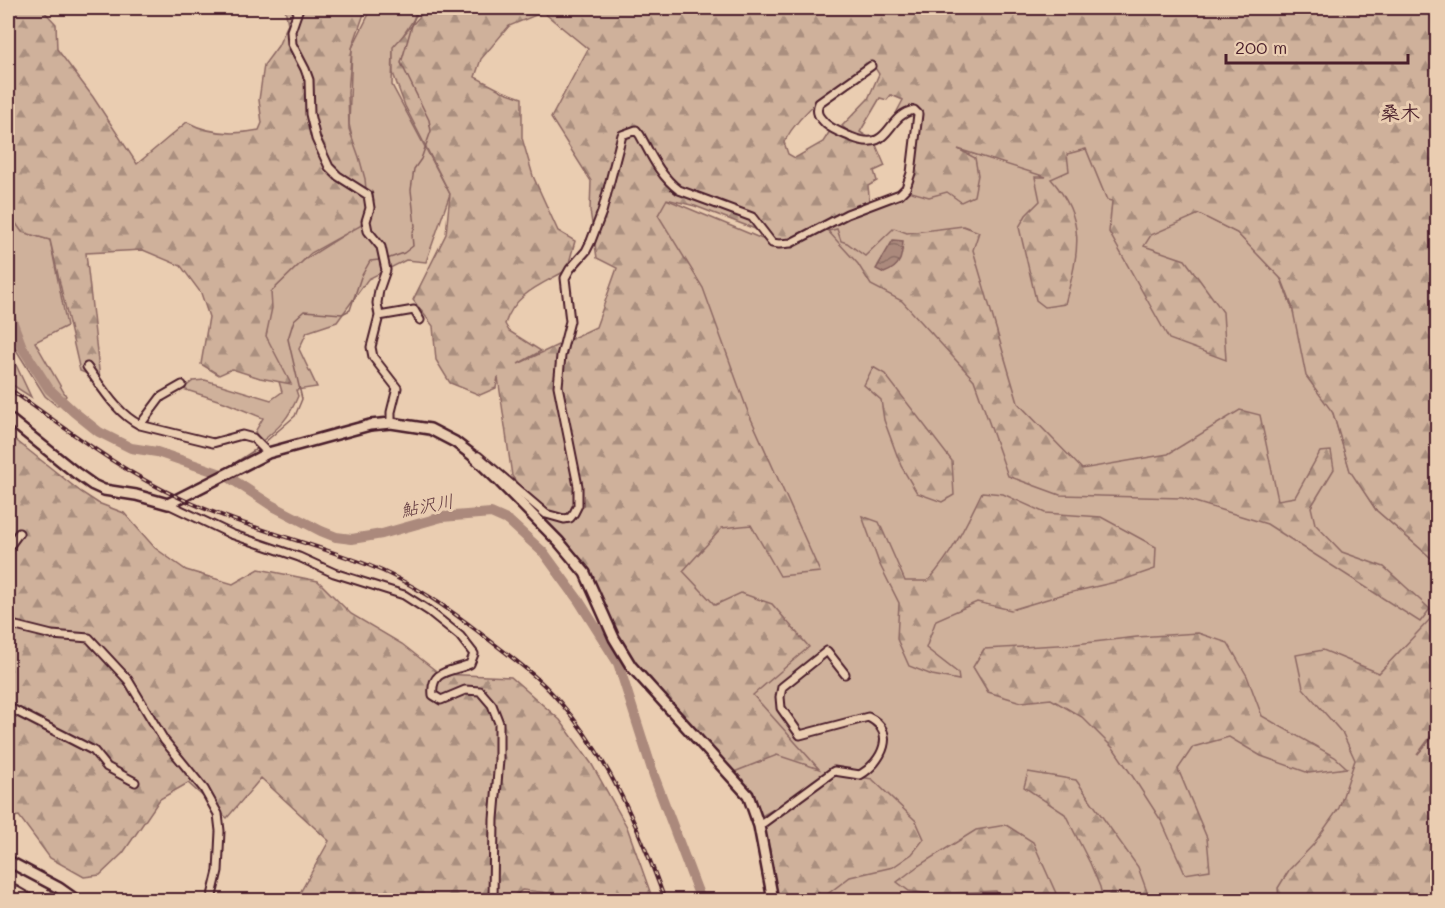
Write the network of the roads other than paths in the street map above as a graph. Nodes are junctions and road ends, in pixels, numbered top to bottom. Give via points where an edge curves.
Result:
1 (299, 8) edge
2 (871, 66) dead end
3 (379, 316) junction
4 (420, 320) dead end
5 (87, 367) dead end
6 (182, 385) dead end
7 (8, 418) edge
8 (391, 423) junction
9 (140, 425) junction
10 (455, 442) junction
11 (268, 453) junction
12 (168, 504) junction
13 (19, 533) dead end
14 (8, 548) edge
15 (8, 624) edge
16 (845, 674) dead end
17 (8, 707) edge
18 (135, 782) dead end
19 (759, 826) junction
20 (8, 861) edge
21 (8, 889) edge
22 (27, 900) edge
23 (76, 900) edge
24 (211, 900) edge
25 (493, 900) edge
26 (773, 900) edge

1 - 3 street via 291,31 292,44 309,80 310,114 316,139 329,167 368,195 368,231 381,247 386,270 377,303
2 - 10 street via 819,104 819,117 830,128 871,143 907,111 914,110 918,114 909,183 900,194 848,214 791,243 772,243 752,217 680,190 657,167 636,130 622,135 591,241 565,278 570,321 558,386 579,497 570,518 546,514 474,452
3 - 4 street via 414,310
3 - 8 street via 371,347 373,357 397,388
5 - 9 street via 113,403
6 - 9 street via 161,397
7 - 12 street via 93,485
8 - 10 street via 430,429
8 - 11 street via 370,425
9 - 11 street via 213,443 242,435 253,438
10 - 19 street via 508,490 585,573 614,638 632,666 748,795
11 - 12 street
12 - 25 street via 231,534 404,595 460,636 474,654 470,664 448,669 436,678 433,695 441,700 465,690 480,691 492,705 499,723
13 - 14 street
15 - 24 street via 52,635 88,638 128,680 164,740 204,789 218,814 218,871
16 - 19 street via 827,651 782,687 782,708 800,735 868,717 882,729 885,740 880,756 860,775 834,771
17 - 18 street via 94,751 107,767
19 - 26 street
20 - 23 street
21 - 22 highway

